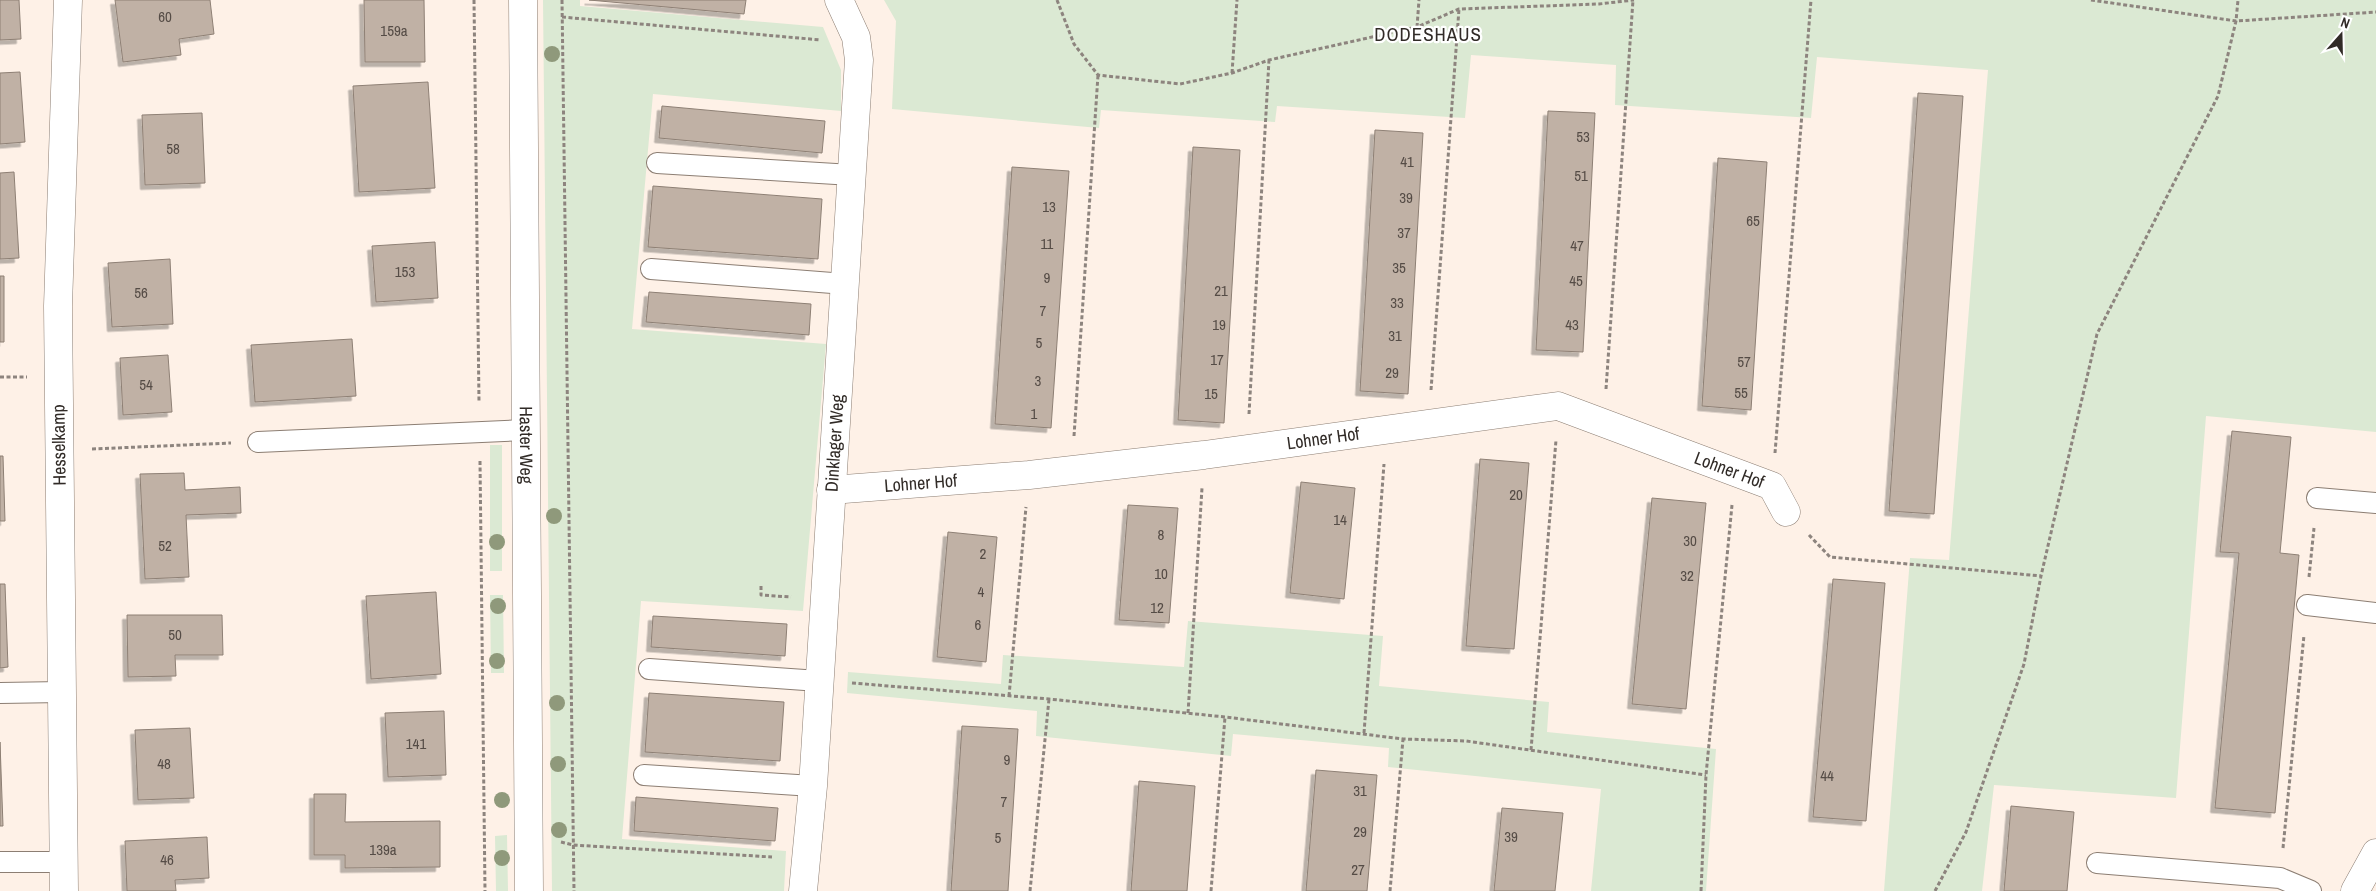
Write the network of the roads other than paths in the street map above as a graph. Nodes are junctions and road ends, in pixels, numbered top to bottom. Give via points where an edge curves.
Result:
1 (68, 0) edge
2 (523, 0) edge
3 (839, 0) edge
4 (657, 163) dead end
5 (852, 175) junction
6 (651, 269) dead end
7 (845, 284) junction
8 (525, 430) junction
9 (258, 442) road end
10 (831, 490) junction
11 (2317, 498) road end
12 (2376, 503) edge
13 (1786, 512) road end
14 (2306, 605) road end
15 (2376, 613) edge
16 (649, 669) dead end
17 (819, 681) junction
18 (62, 692) junction
19 (0, 694) edge
20 (644, 775) dead end
21 (812, 786) junction
22 (2376, 853) edge
23 (0, 862) edge
24 (64, 862) junction
25 (2097, 863) dead end
26 (64, 891) edge
27 (529, 891) edge
28 (803, 891) edge
29 (2311, 891) edge
30 (2354, 891) edge

1 - 18 street, Hesselkamp via 58,306
2 - 8 street, Haster Weg
3 - 5 street, Dinklager Weg via 856,37 859,60
4 - 5 lane
5 - 7 street, Dinklager Weg
6 - 7 lane
7 - 10 street, Dinklager Weg
8 - 9 lane
8 - 27 street, Haster Weg
10 - 13 street, Lohner Hof via 1029,475 1204,455 1558,406 1772,486
10 - 17 street, Dinklager Weg
11 - 12 lane
14 - 15 lane
16 - 17 lane
17 - 21 street, Dinklager Weg
18 - 19 lane
18 - 24 street, Hesselkamp
20 - 21 lane
21 - 28 street, Dinklager Weg
22 - 30 street
23 - 24 lane
24 - 26 street, Hesselkamp
25 - 29 lane via 2280,878

